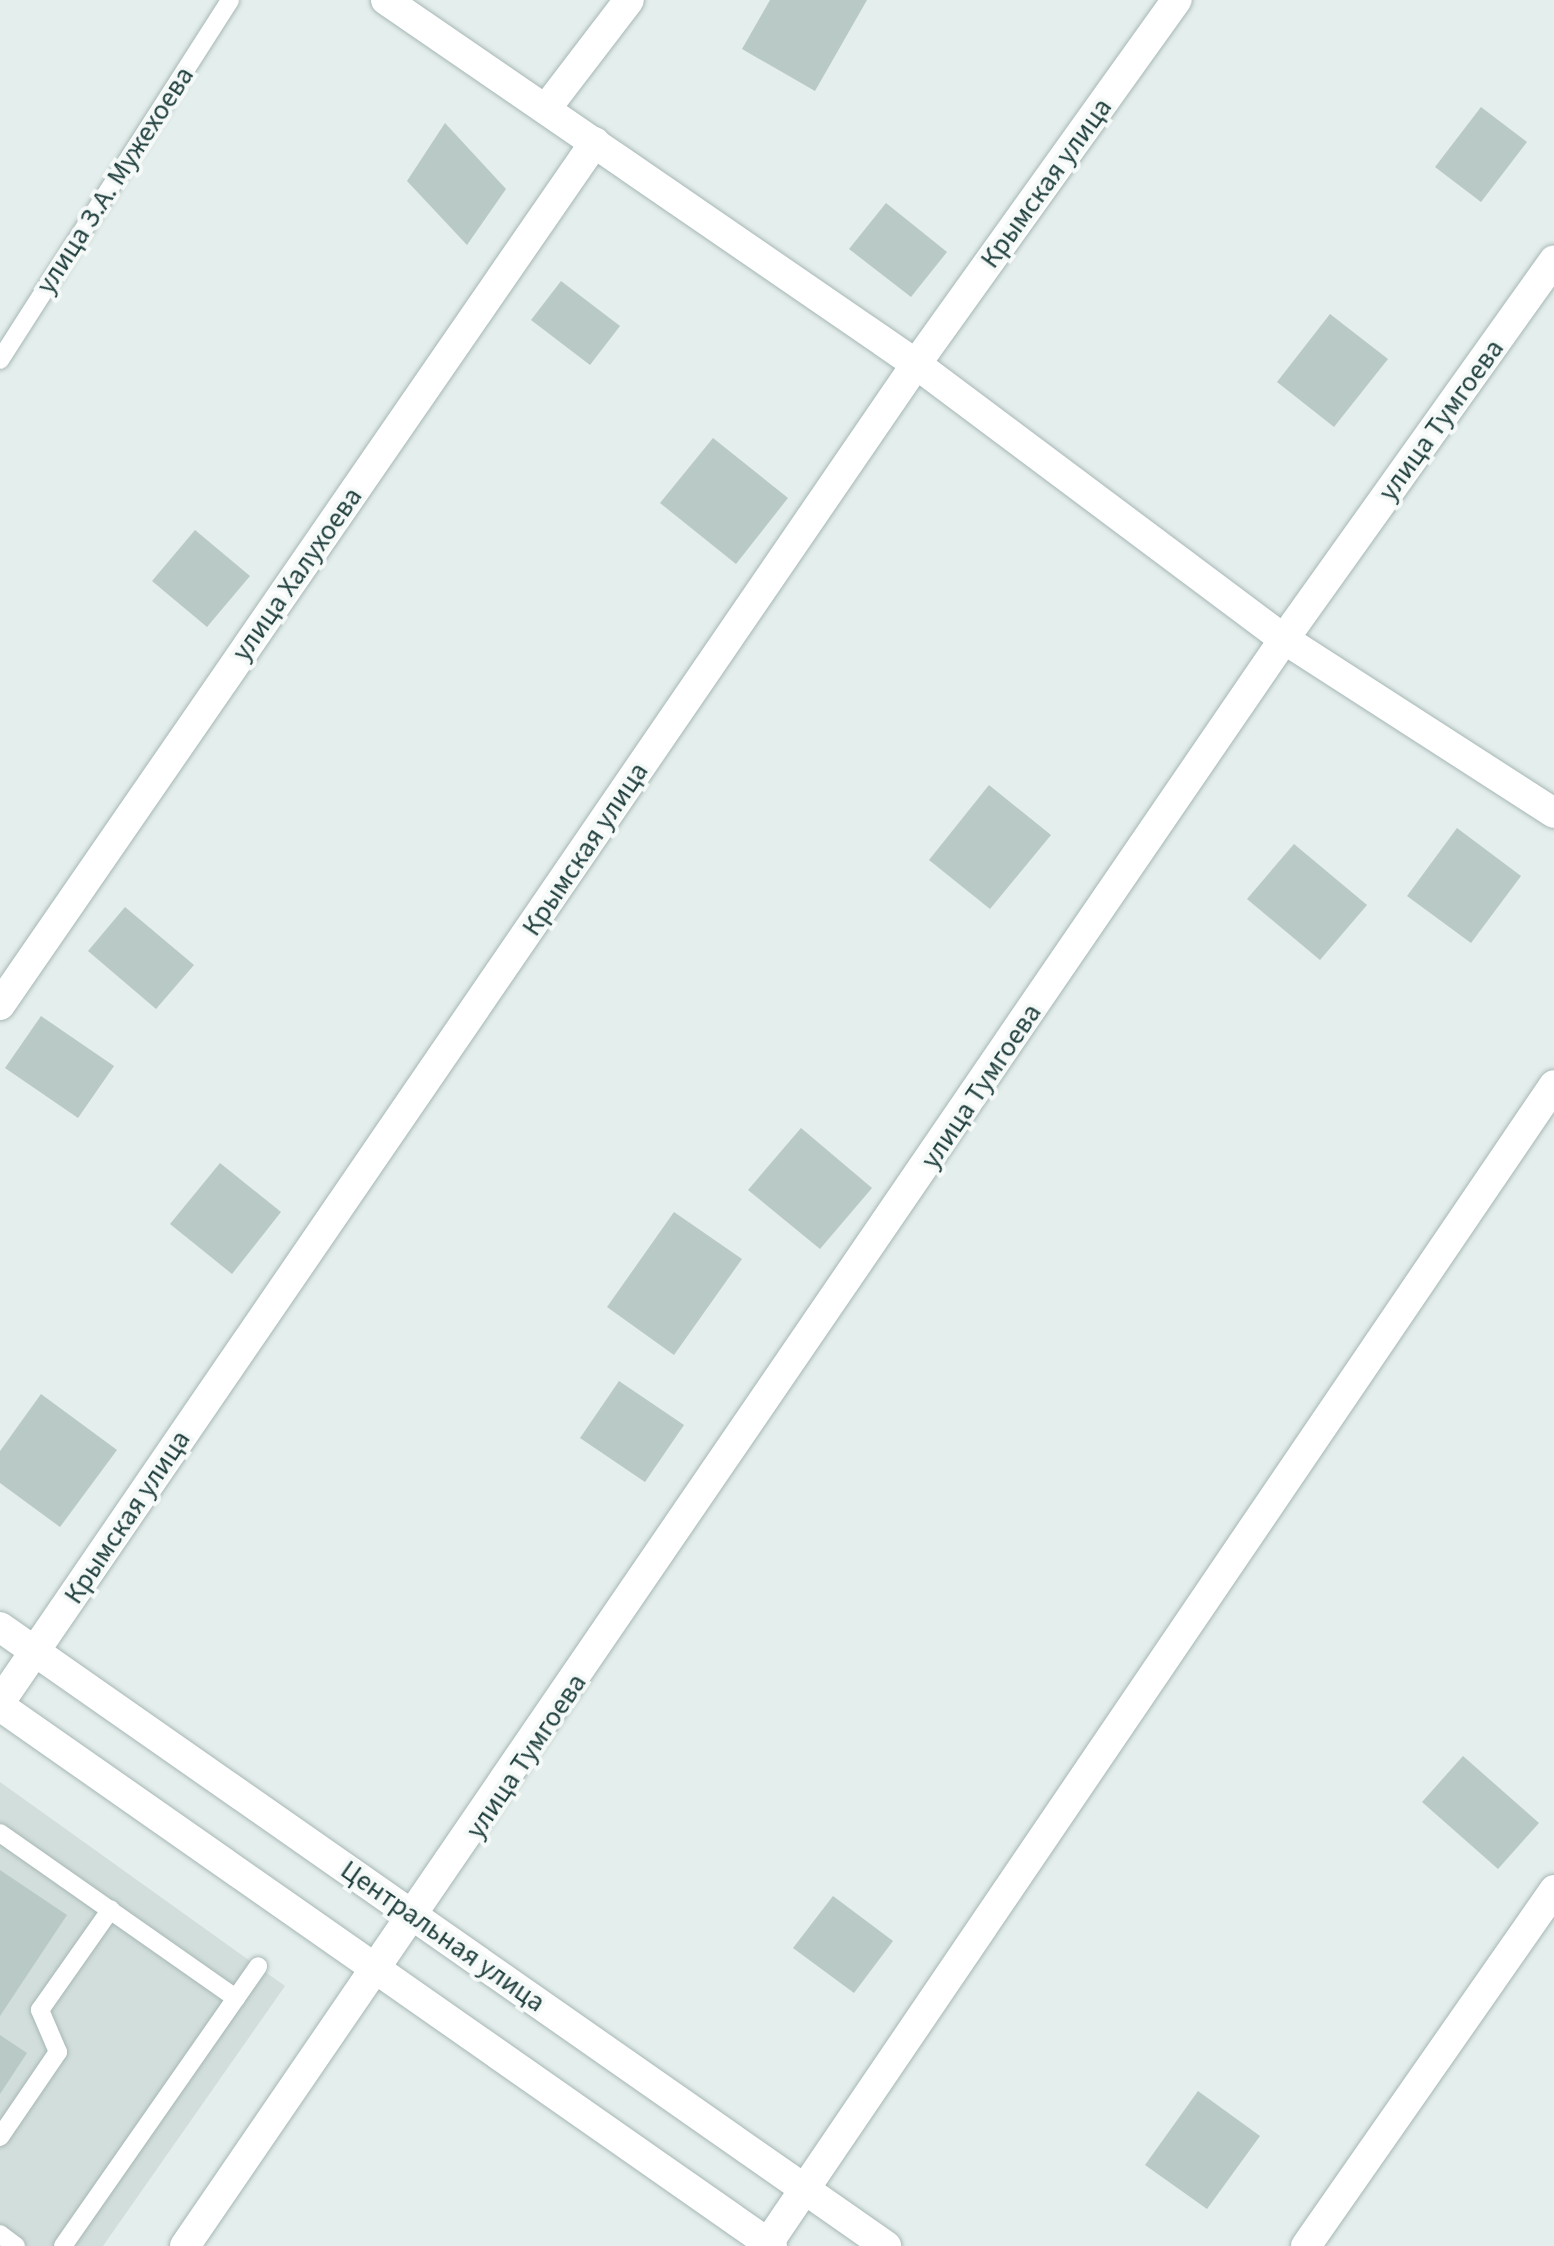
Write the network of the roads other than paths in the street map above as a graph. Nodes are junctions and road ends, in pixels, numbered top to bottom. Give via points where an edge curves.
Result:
1 (230, 0) edge
2 (386, 0) edge
3 (629, 0) edge
4 (1176, 0) edge
5 (548, 106) junction
6 (594, 142) junction
7 (1554, 261) edge
8 (0, 360) edge
9 (916, 364) junction
10 (1284, 639) junction
11 (1554, 813) edge
12 (0, 1006) edge
13 (1554, 1085) edge
14 (0, 1627) edge
15 (35, 1652) junction
16 (0, 1704) edge
17 (0, 1834) edge
18 (1554, 1890) edge
19 (111, 1908) junction
20 (416, 1918) junction
21 (258, 1966) dead end
22 (377, 1969) junction
23 (236, 1998) junction
24 (0, 2137) edge
25 (804, 2189) junction
26 (0, 2234) edge
27 (769, 2245) edge
28 (16, 2246) edge
29 (63, 2246) edge
30 (186, 2246) edge
31 (886, 2246) edge
32 (1306, 2246) edge

1 - 8 lane, улица З.А. Мужехоева
2 - 5 street
3 - 5 street
4 - 9 street, Крымская улица
5 - 6 street
6 - 9 street
6 - 12 street, улица Халухоева
7 - 10 street, улица Тумгоева
9 - 10 street
9 - 15 street, Крымская улица
10 - 11 street
10 - 20 street, улица Тумгоева
13 - 25 street
14 - 15 street, Центральная улица
15 - 16 street, Крымская улица
15 - 20 street, Центральная улица
16 - 22 street
17 - 19 lane
18 - 32 street
19 - 23 lane
19 - 24 lane via 40,2010 58,2052
20 - 22 street, улица Тумгоева
20 - 25 street, Центральная улица
21 - 23 lane
22 - 27 street
22 - 30 street, улица Тумгоева
23 - 29 lane
25 - 27 street
25 - 31 street, Центральная улица
26 - 28 lane

